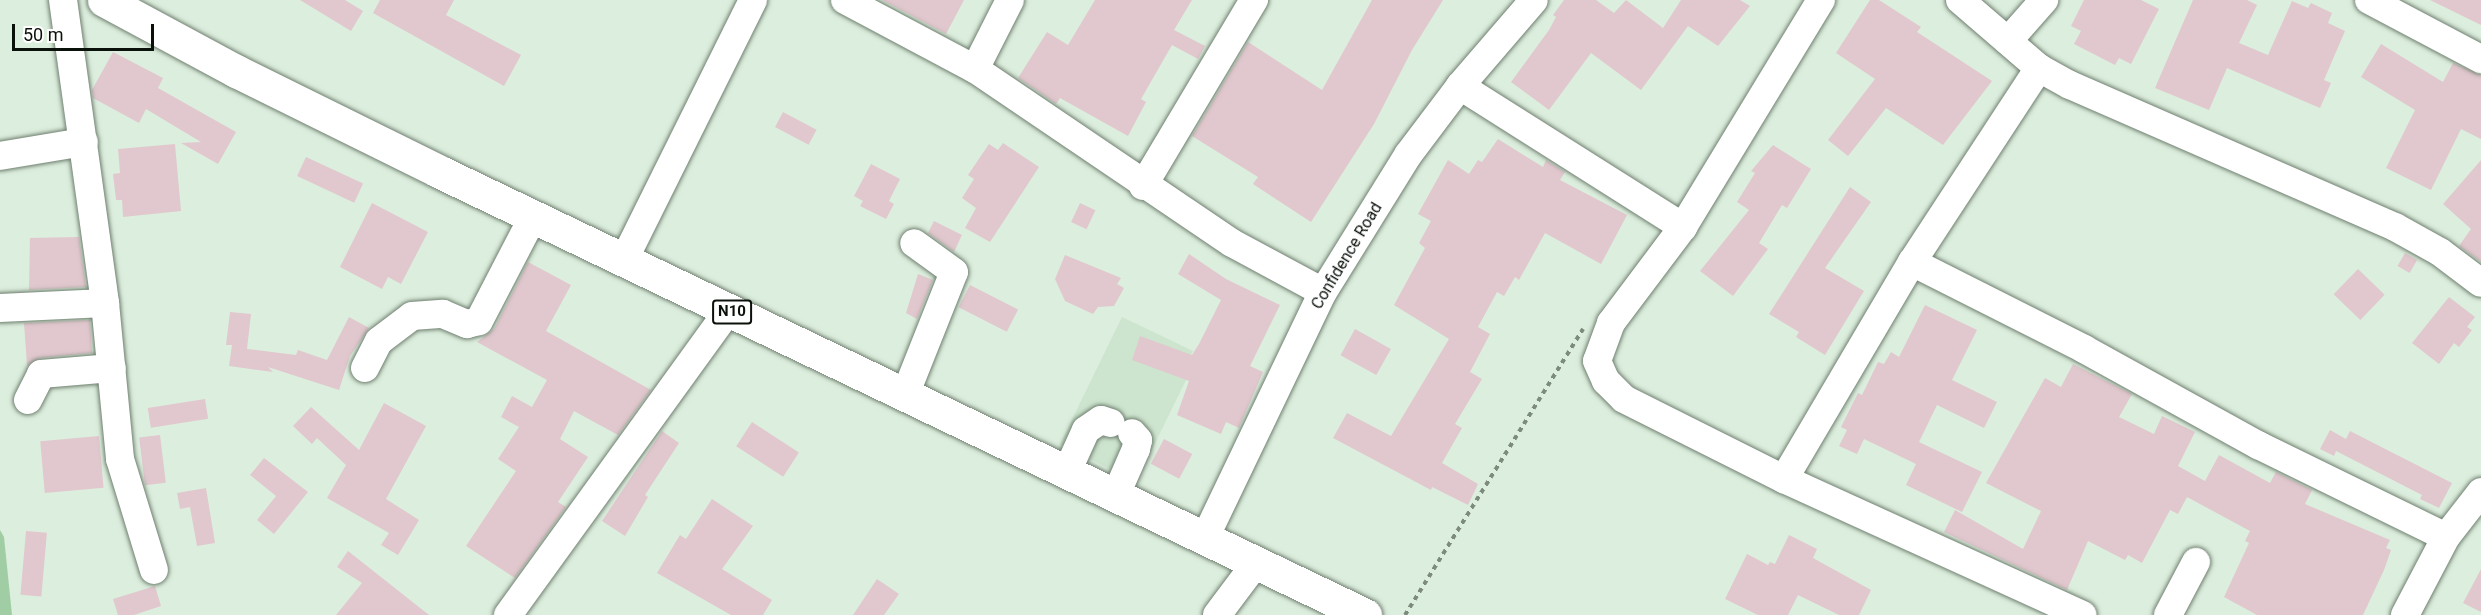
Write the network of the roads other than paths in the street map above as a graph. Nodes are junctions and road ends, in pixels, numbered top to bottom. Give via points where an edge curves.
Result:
1 (63, 0) edge
2 (104, 0) edge
3 (753, 0) edge
4 (845, 0) edge
5 (1010, 0) edge
6 (1254, 0) edge
7 (1534, 0) edge
8 (1821, 0) edge
9 (1960, 0) edge
10 (2044, 0) edge
11 (2369, 0) edge
12 (138, 9) edge
13 (2007, 41) junction
14 (2481, 58) edge
15 (2039, 68) junction
16 (975, 69) junction
17 (1460, 86) junction
18 (84, 142) junction
19 (0, 156) edge
20 (1143, 186) junction
21 (533, 217) junction
22 (1683, 227) junction
23 (914, 243) dead end
24 (624, 260) junction
25 (1912, 262) junction
26 (2481, 283) edge
27 (1323, 292) junction
28 (105, 303) junction
29 (0, 308) edge
30 (729, 310) junction
31 (112, 368) junction
32 (365, 368) dead end
33 (905, 395) junction
34 (28, 400) dead end
35 (1066, 474) junction
36 (1784, 478) junction
37 (2481, 492) edge
38 (1115, 497) junction
39 (2446, 537) junction
40 (1204, 540) junction
41 (2196, 562) dead end
42 (1256, 563) junction
43 (153, 570) dead end
44 (508, 615) edge
45 (1217, 615) edge
46 (1365, 615) edge
47 (2083, 615) edge
48 (2168, 615) edge
49 (2405, 615) edge

1 - 18 street
2 - 12 main road, N10
3 - 24 street
4 - 16 street
5 - 16 street
6 - 20 street
7 - 17 street, Confidence Road
8 - 22 street
9 - 13 street
10 - 13 street
11 - 14 street
12 - 21 main road, N10
13 - 15 street
15 - 25 street
15 - 26 street via 2141,118 2395,227 2440,252
16 - 20 street
17 - 22 street
17 - 27 street, Confidence Road via 1408,155
18 - 19 street
18 - 28 street
20 - 27 street via 1232,243
21 - 24 main road, N10
21 - 32 street via 479,321 467,324 442,314 412,315 379,341
22 - 36 street via 1611,323 1596,361 1606,381 1624,399
23 - 33 street via 954,272
24 - 30 main road, N10
25 - 36 street
25 - 39 street via 2084,349 2258,445
27 - 40 street, Confidence Road
28 - 29 street
28 - 31 street
30 - 33 main road, N10
30 - 44 street
31 - 34 street via 40,374
31 - 43 street via 120,459
33 - 35 main road, N10
35 - 38 main road, N10
35 - 38 street via 1086,430 1101,420 1122,428 1138,440
36 - 47 street
37 - 39 street
38 - 40 main road, N10
39 - 49 street
40 - 42 main road, N10
41 - 48 street
42 - 45 street
42 - 46 main road, N10

